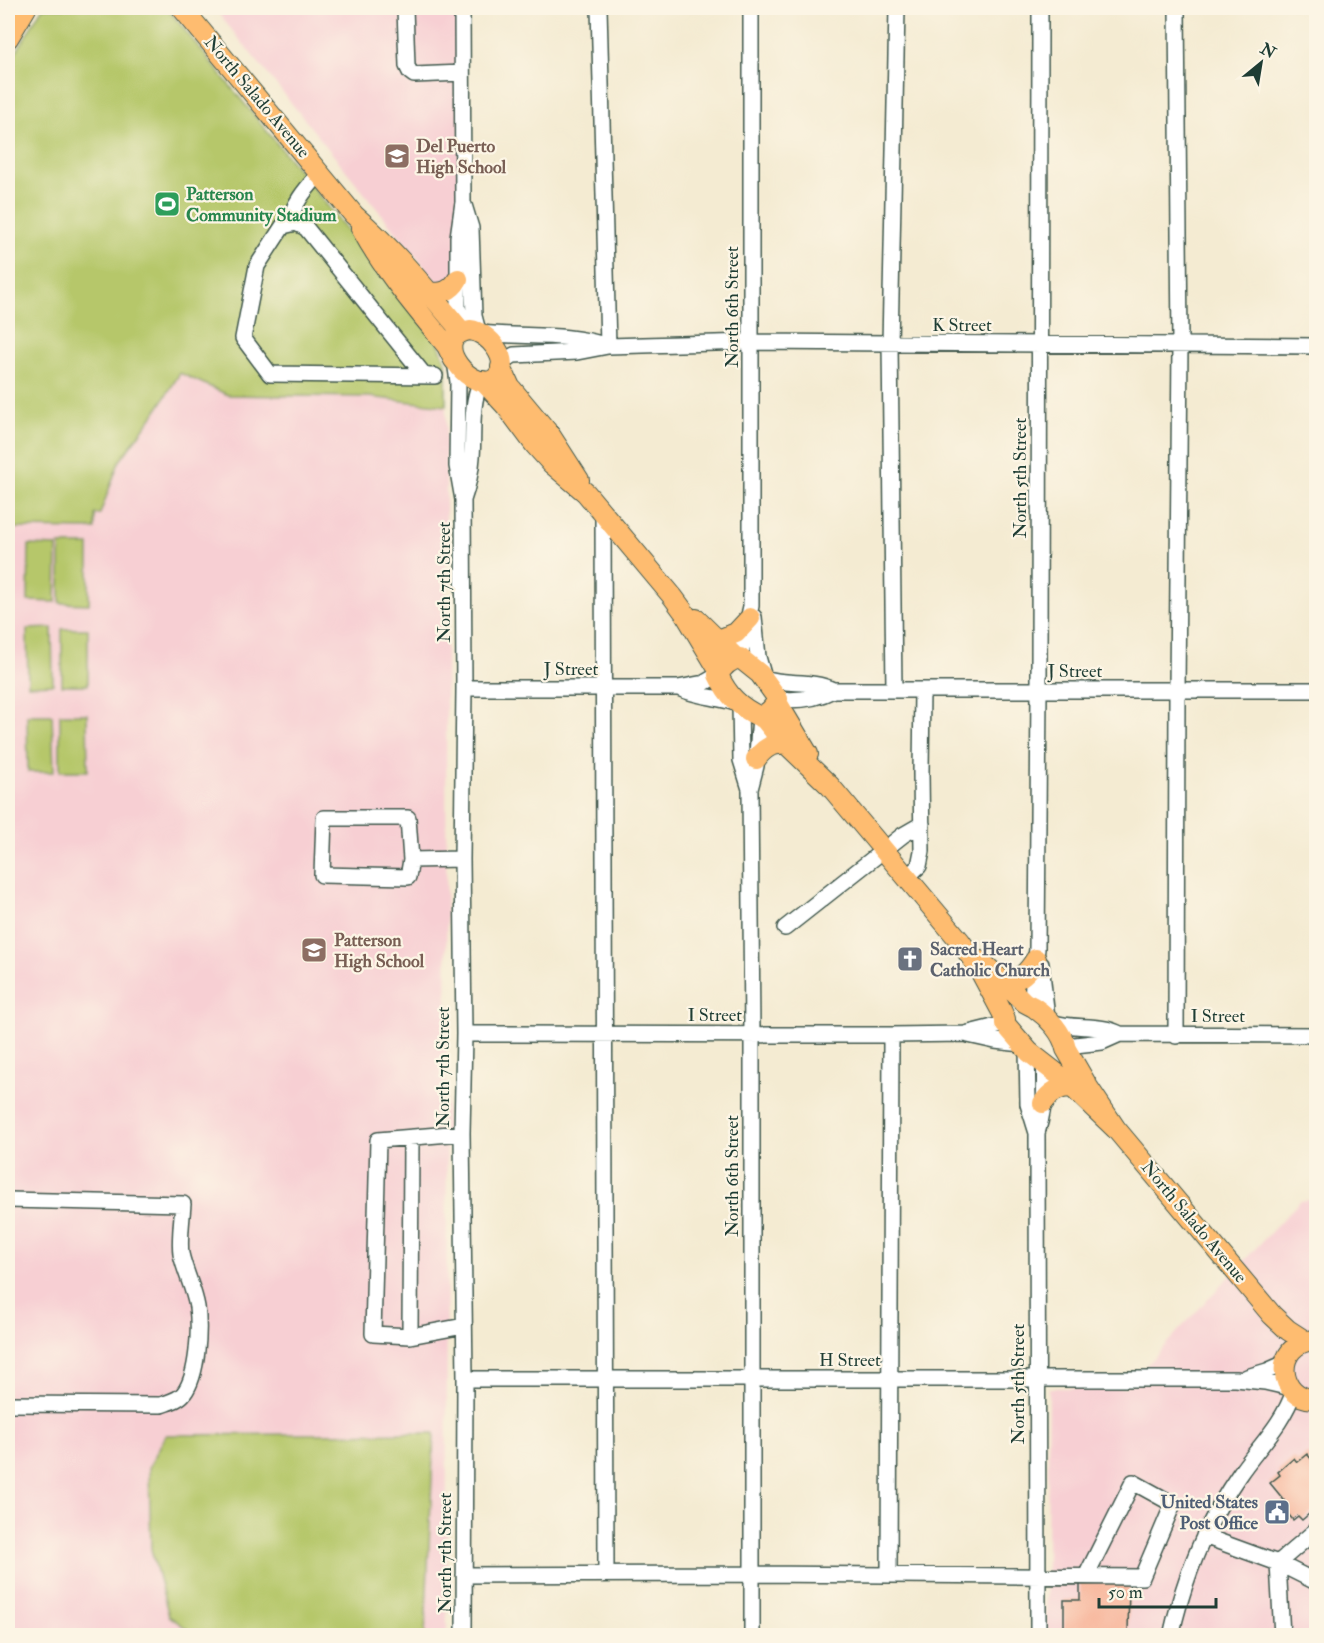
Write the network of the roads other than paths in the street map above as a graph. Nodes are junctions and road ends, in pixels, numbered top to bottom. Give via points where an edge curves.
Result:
1 (26, 8) edge
2 (182, 8) edge
3 (405, 8) edge
4 (462, 8) edge
5 (599, 8) edge
6 (751, 8) edge
7 (897, 8) edge
8 (1040, 8) edge
9 (1177, 8) edge
10 (8, 38) edge
11 (462, 73) junction
12 (320, 174) junction
13 (463, 202) junction
14 (354, 215) junction
15 (289, 224) junction
16 (458, 279) junction
17 (427, 291) junction
18 (472, 332) junction
19 (751, 342) junction
20 (890, 344) junction
21 (1040, 345) junction
22 (1180, 345) junction
23 (608, 346) junction
24 (1317, 346) edge
25 (454, 361) junction
26 (501, 366) junction
27 (482, 381) junction
28 (586, 493) junction
29 (463, 500) junction
30 (603, 512) junction
31 (673, 597) junction
32 (750, 612) junction
33 (718, 640) junction
34 (738, 659) junction
35 (719, 673) junction
36 (764, 678) junction
37 (464, 688) junction
38 (603, 688) junction
39 (678, 688) junction
40 (833, 690) junction
41 (894, 690) junction
42 (922, 690) junction
43 (1039, 690) junction
44 (1177, 690) junction
45 (1317, 690) edge
46 (778, 700) junction
47 (739, 704) junction
48 (761, 716) junction
49 (787, 744) junction
50 (756, 759) junction
51 (830, 786) junction
52 (750, 789) junction
53 (922, 824) junction
54 (884, 849) junction
55 (411, 860) junction
56 (462, 860) junction
57 (907, 877) junction
58 (785, 928) dead end
59 (960, 941) junction
60 (1037, 954) junction
61 (1005, 984) junction
62 (1039, 1012) junction
63 (1005, 1022) junction
64 (464, 1034) junction
65 (604, 1034) junction
66 (752, 1034) junction
67 (965, 1034) junction
68 (1120, 1034) junction
69 (891, 1035) junction
70 (1317, 1035) edge
71 (1176, 1036) junction
72 (1024, 1047) junction
73 (1066, 1048) junction
74 (1047, 1065) junction
75 (1073, 1087) junction
76 (1043, 1103) junction
77 (1116, 1129) junction
78 (1037, 1132) junction
79 (462, 1133) junction
80 (411, 1138) junction
81 (8, 1200) edge
82 (1272, 1315) junction
83 (464, 1326) junction
84 (410, 1336) junction
85 (1312, 1337) edge
86 (1285, 1361) junction
87 (465, 1379) junction
88 (606, 1379) junction
89 (1236, 1379) junction
90 (752, 1380) junction
91 (891, 1380) junction
92 (1038, 1380) junction
93 (1293, 1390) junction
94 (1317, 1399) edge
95 (8, 1404) edge
96 (1276, 1427) junction
97 (1317, 1530) edge
98 (1204, 1536) junction
99 (1278, 1563) junction
100 (606, 1574) junction
101 (752, 1574) junction
102 (464, 1575) junction
103 (889, 1575) junction
104 (1038, 1575) junction
105 (1086, 1576) junction
106 (1317, 1582) edge
107 (464, 1635) edge
108 (752, 1635) edge
109 (1038, 1635) edge
110 (1171, 1635) edge
111 (1282, 1635) edge

1 - 10 main road
2 - 12 main road, North Salado Avenue
3 - 11 street via 410,72
4 - 11 street
5 - 23 street
6 - 19 street, North 6th Street
7 - 20 street
8 - 21 street, North 5th Street
9 - 22 street
11 - 13 street
12 - 14 main road, North Salado Avenue
12 - 15 street via 298,200
13 - 16 street
13 - 18 street via 471,228
14 - 17 main road, North Salado Avenue via 393,251
14 - 25 main road, North Salado Avenue via 378,258 447,346
15 - 15 street via 306,228 430,376 270,374 243,339 257,266 283,226
16 - 17 main road via 446,292
16 - 18 street via 459,314
17 - 18 main road, North Salado Avenue
18 - 23 street, K Street via 556,335
18 - 25 main road via 456,337 451,346
18 - 26 main road via 493,343
19 - 20 street, K Street
19 - 23 street, K Street
19 - 32 street, North 6th Street
20 - 21 street, K Street
20 - 41 street
21 - 22 street, K Street
21 - 43 street, North 5th Street
22 - 24 street, K Street
22 - 44 street
23 - 26 street, K Street via 513,356
25 - 27 main road via 462,371
25 - 29 street, North 7th Street via 458,382 457,466
26 - 27 main road via 495,379
26 - 28 main road, North Salado Avenue via 515,394 562,452
27 - 28 main road, North Salado Avenue via 552,464
27 - 29 street, North 7th Street via 475,397 472,459
28 - 30 main road, North Salado Avenue
29 - 37 street, North 7th Street
30 - 31 main road, North Salado Avenue
30 - 38 street
31 - 33 main road, North Salado Avenue
31 - 35 main road, North Salado Avenue
32 - 33 main road via 736,633
32 - 34 street, North 6th Street
32 - 36 street, North 6th Street
33 - 34 main road, North Salado Avenue
34 - 35 main road via 726,664
34 - 36 main road, North Salado Avenue
35 - 39 street, J Street via 704,683
35 - 47 main road, North Salado Avenue
36 - 40 street, J Street via 819,684
36 - 46 main road, North Salado Avenue
37 - 38 street, J Street
37 - 56 street, North 7th Street
38 - 39 street, J Street
38 - 65 street
39 - 47 street, J Street
40 - 41 street, J Street
40 - 46 street, J Street via 806,699
41 - 42 street, J Street
42 - 43 street, J Street
42 - 53 street
43 - 44 street, J Street
43 - 60 street, North 5th Street
44 - 45 street, J Street
44 - 71 street
46 - 48 main road
46 - 51 main road, North Salado Avenue
47 - 48 main road, North Salado Avenue
47 - 52 street via 741,760
48 - 49 main road, North Salado Avenue
48 - 50 street, North 6th Street
49 - 50 main road via 768,746
49 - 51 main road, North Salado Avenue
50 - 52 street, North 6th Street
51 - 54 main road, North Salado Avenue
52 - 66 street, North 6th Street
53 - 54 street
53 - 57 street via 919,866
54 - 57 main road, North Salado Avenue
54 - 58 street
55 - 55 street via 408,818 324,818 322,875 408,877
55 - 56 street
56 - 64 street, North 7th Street
57 - 59 main road, North Salado Avenue
59 - 61 main road, North Salado Avenue
59 - 63 main road, North Salado Avenue via 978,967
60 - 61 main road via 1021,977
60 - 62 street, North 5th Street via 1033,983
61 - 62 main road, North Salado Avenue
62 - 63 street via 1012,1008
62 - 68 street, I Street via 1064,1026 1106,1028
62 - 73 main road, North Salado Avenue
63 - 67 street, I Street
63 - 72 main road, North Salado Avenue
64 - 65 street, I Street
64 - 79 street, North 7th Street
65 - 66 street, I Street
65 - 88 street
66 - 69 street, I Street
66 - 90 street, North 6th Street
67 - 69 street, I Street
67 - 72 street, I Street
68 - 71 street, I Street
68 - 73 street, I Street via 1102,1042
69 - 91 street
70 - 71 street, I Street
72 - 74 main road, North Salado Avenue
72 - 78 street, North 5th Street via 1028,1104
73 - 74 street via 1058,1060
73 - 77 main road, North Salado Avenue
74 - 75 main road, North Salado Avenue
74 - 76 street, North 5th Street
75 - 76 main road via 1055,1090
75 - 77 main road, North Salado Avenue
76 - 78 street, North 5th Street
77 - 82 main road, North Salado Avenue
78 - 92 street, North 5th Street
79 - 80 street
79 - 83 street, North 7th Street
80 - 84 street
80 - 84 street via 378,1140 373,1334
81 - 95 street via 183,1204 181,1252 196,1306 197,1342 192,1375 183,1394 160,1406
82 - 85 main road, North Salado Avenue via 1288,1330
82 - 86 main road, North Salado Avenue via 1282,1336
83 - 84 street
83 - 87 street, North 7th Street
85 - 86 main road via 1295,1347
86 - 89 street, H Street
86 - 93 main road, North Salado Avenue via 1285,1375
87 - 88 street, H Street
87 - 102 street, North 7th Street
88 - 90 street, H Street
88 - 100 street
89 - 92 street, H Street
89 - 93 street, H Street
90 - 91 street, H Street
90 - 101 street, North 6th Street
91 - 92 street, H Street
91 - 103 street
92 - 104 street, North 5th Street
93 - 94 main road
93 - 96 street
94 - 96 street
96 - 98 street via 1239,1474
97 - 99 street
98 - 99 street
98 - 110 street
99 - 106 street
99 - 111 street
100 - 101 street
100 - 102 street
101 - 103 street
101 - 108 street, North 6th Street
102 - 107 street, North 7th Street
103 - 104 street
104 - 105 street
104 - 109 street, North 5th Street
105 - 105 street via 1142,1577 1173,1504 1133,1482

